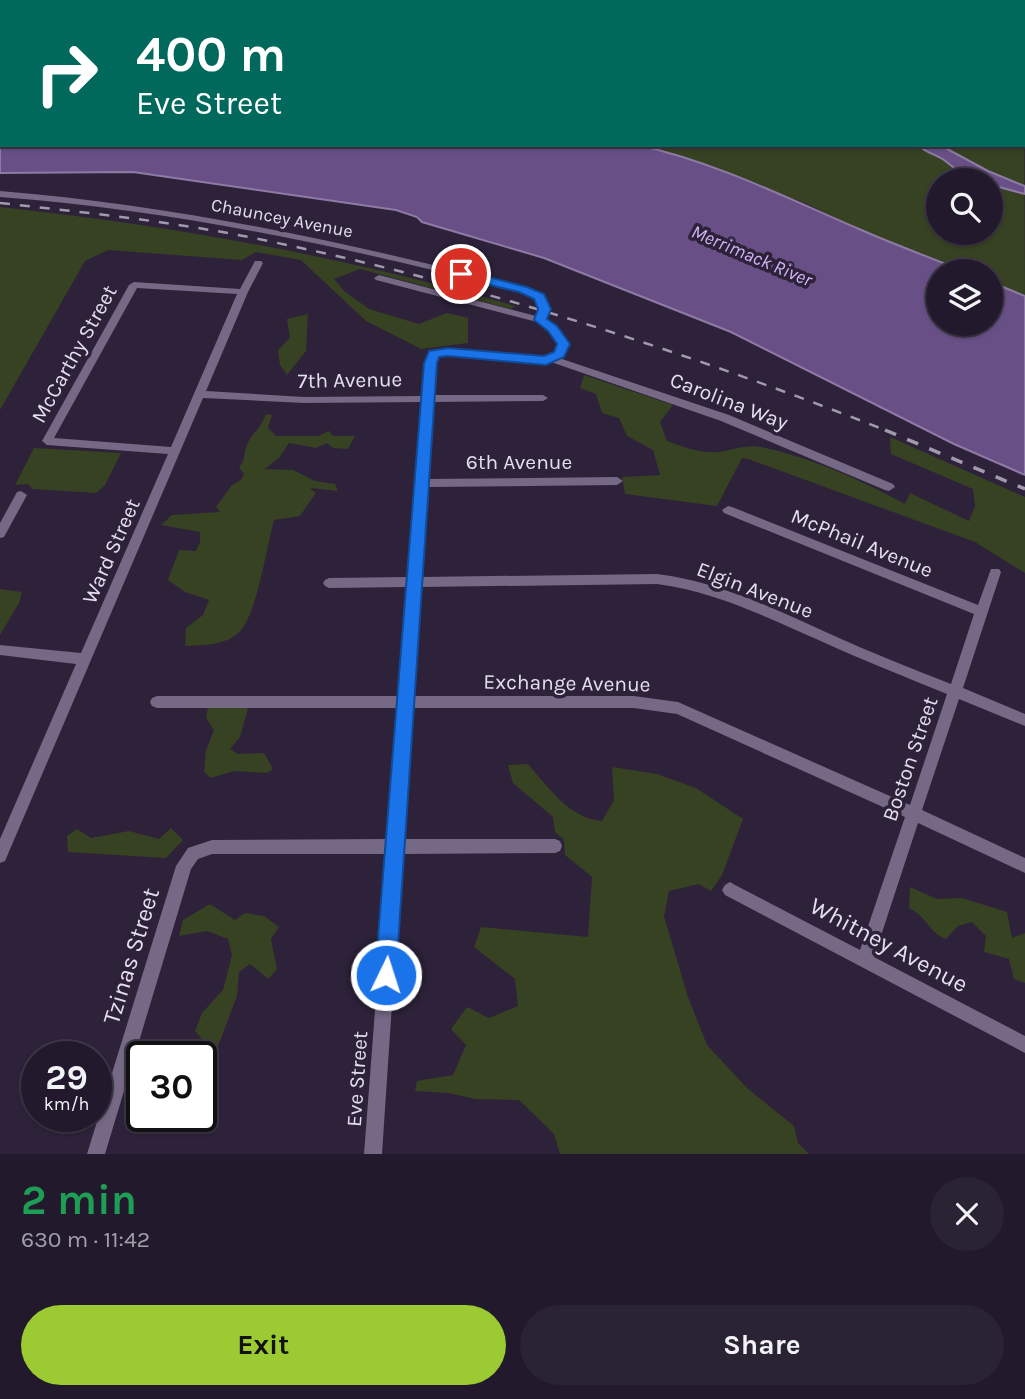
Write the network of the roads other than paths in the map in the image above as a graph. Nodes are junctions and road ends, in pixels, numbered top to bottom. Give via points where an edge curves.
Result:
1 (0, 194) edge
2 (258, 263) dead end
3 (379, 278) dead end
4 (243, 292) junction
5 (542, 314) junction
6 (552, 359) junction
7 (199, 394) junction
8 (427, 398) junction
9 (543, 398) dead end
10 (174, 451) junction
11 (617, 481) dead end
12 (421, 482) junction
13 (889, 487) dead end
14 (21, 495) dead end
15 (728, 510) dead end
16 (0, 534) edge
17 (995, 572) dead end
18 (329, 583) dead end
19 (413, 583) junction
20 (982, 612) junction
21 (0, 650) edge
22 (85, 659) junction
23 (956, 691) junction
24 (157, 702) dead end
25 (404, 702) junction
26 (1025, 720) edge
27 (914, 813) junction
28 (555, 846) dead end
29 (395, 847) junction
30 (192, 853) joint
31 (0, 856) edge
32 (1025, 866) edge
33 (730, 890) dead end
34 (865, 959) junction
35 (1025, 1045) edge
36 (96, 1154) edge
37 (373, 1154) edge

1 - 5 street, Chauncey Avenue via 117,205 306,238 523,290 540,297
2 - 4 street, Ward Street
3 - 5 street
4 - 7 street, Ward Street
4 - 10 street, McCarthy Street via 134,285 47,441
5 - 6 street via 564,344
6 - 8 street, Eve Street via 533,362 434,354
6 - 13 street, Carolina Way via 725,418
7 - 8 street, 7th Avenue via 304,400
7 - 10 street, Ward Street
8 - 9 street, 7th Avenue
8 - 12 street, Eve Street
10 - 22 street, Ward Street
11 - 12 street, 6th Avenue
12 - 19 street, Eve Street
14 - 16 street
15 - 20 street, McPhail Avenue
17 - 20 street, Boston Street
18 - 19 street, Elgin Avenue
19 - 23 street, Elgin Avenue via 657,579 691,583
19 - 25 street, Eve Street
20 - 23 street, Boston Street
21 - 22 street
22 - 31 street, Ward Street
23 - 26 street, Elgin Avenue
23 - 27 street, Boston Street
24 - 25 street, Exchange Avenue
25 - 27 street, Exchange Avenue via 634,702 678,708
25 - 29 street, Eve Street
27 - 32 street, Exchange Avenue
27 - 34 street, Boston Street
28 - 29 street
29 - 30 street via 212,846
29 - 37 street, Eve Street
30 - 36 street, Tzinas Street via 184,866
33 - 34 street, Whitney Avenue
34 - 35 street, Whitney Avenue

